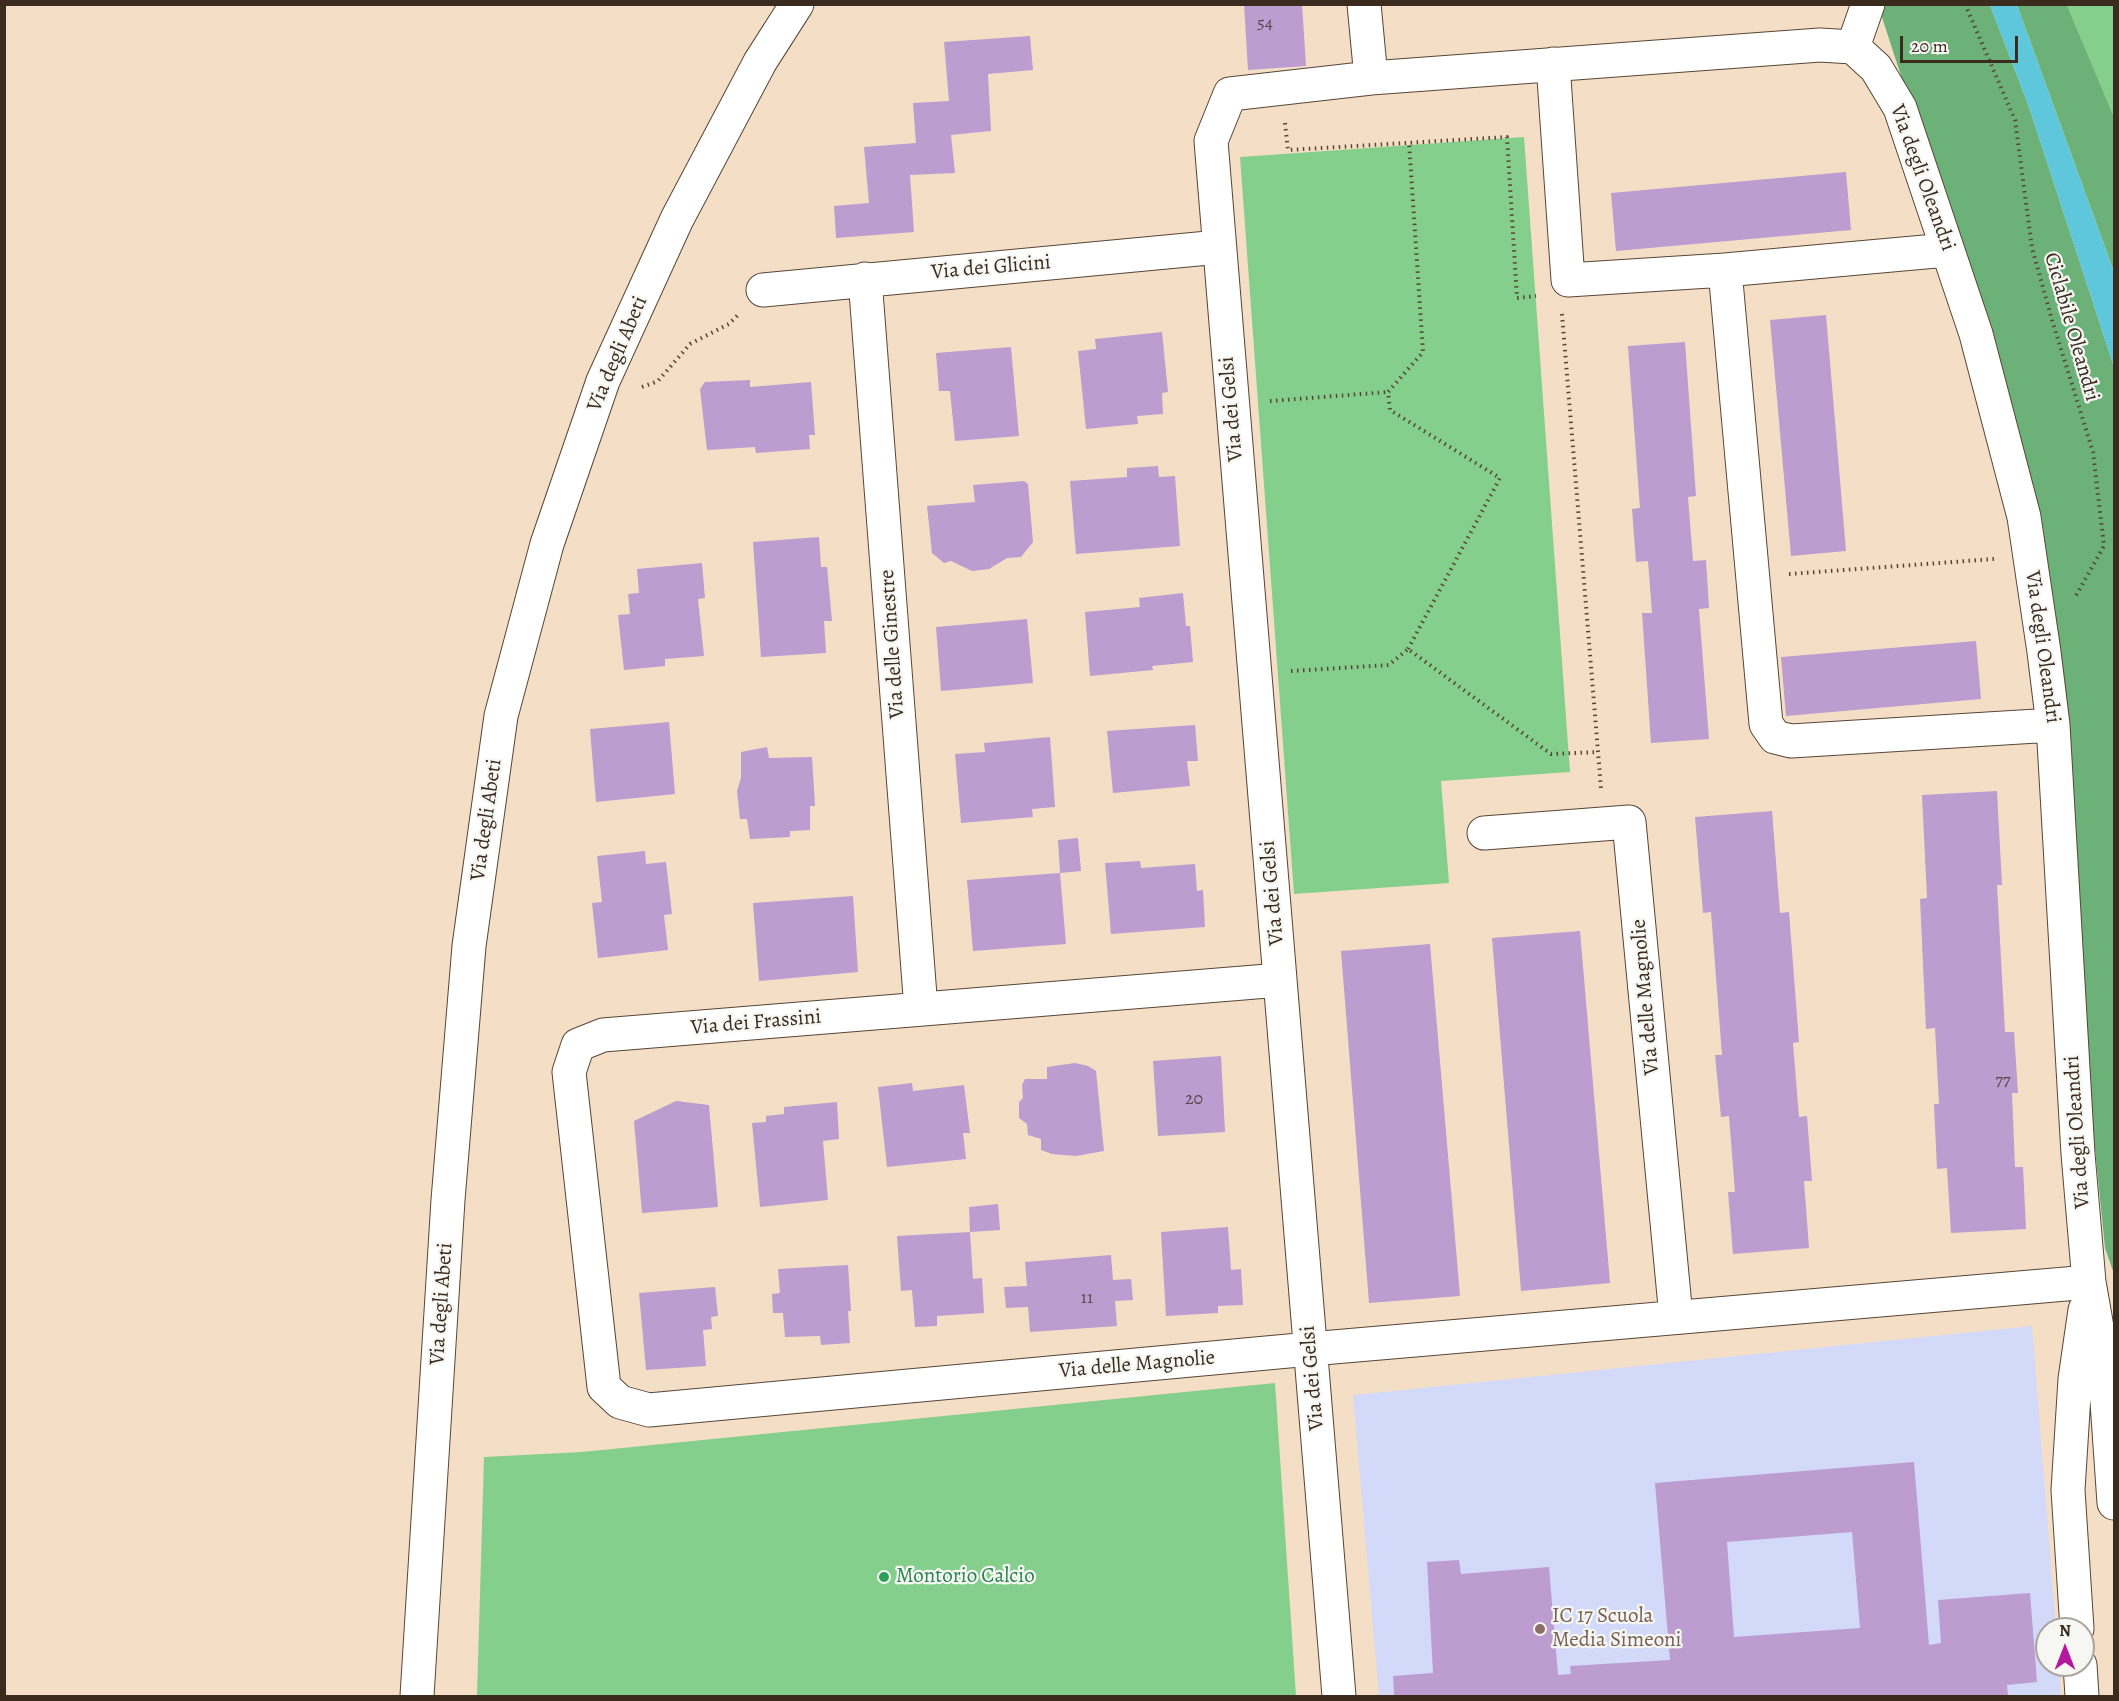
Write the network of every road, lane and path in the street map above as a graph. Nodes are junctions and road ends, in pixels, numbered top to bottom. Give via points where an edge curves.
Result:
1 (797, 4) edge
2 (1364, 4) edge
3 (1868, 4) edge
4 (1965, 4) edge
5 (1853, 47) junction
6 (1553, 64) junction
7 (1371, 78) junction
8 (1284, 119) dead end
9 (1409, 142) junction
10 (1219, 247) junction
11 (1947, 250) junction
12 (1725, 270) junction
13 (865, 279) junction
14 (1564, 287) junction
15 (763, 290) joint
16 (1388, 392) junction
17 (1263, 401) dead end
18 (594, 406) junction
19 (2030, 556) junction
20 (1752, 577) junction
21 (2071, 604) dead end
22 (1408, 649) junction
23 (1286, 672) dead end
24 (2053, 725) junction
25 (1598, 752) junction
26 (1604, 824) junction
27 (1484, 833) dead end
28 (1280, 980) junction
29 (921, 1009) junction
30 (2089, 1282) junction
31 (1676, 1317) junction
32 (1310, 1349) junction
33 (604, 1387) joint
34 (2115, 1503) edge
35 (2076, 1617) edge
36 (2081, 1677) edge
37 (417, 1696) edge
38 (1339, 1696) edge
39 (2082, 1696) edge

1 - 18 street, Via degli Abeti via 760,62 677,219
2 - 7 street
3 - 5 street
4 - 21 path, Ciclabile Oleandri via 2015,120 2032,248 2093,452 2104,546
5 - 6 street via 1820,45
5 - 11 street, Via degli Oleandri via 1876,68 1900,108
6 - 7 street
6 - 14 street
7 - 10 street, Via dei Gelsi via 1230,94 1211,141
8 - 9 path via 1288,150
9 - 14 path via 1507,137 1517,298
9 - 16 path via 1423,352
10 - 13 street, Via dei Glicini
10 - 28 street, Via dei Gelsi
11 - 12 street
11 - 19 street, Via degli Oleandri via 1976,334 2024,518
12 - 14 street
12 - 20 street
13 - 15 street, Via dei Glicini
13 - 29 street, Via delle Ginestre
14 - 25 path
15 - 18 path via 729,324 690,344 658,381
16 - 17 path
16 - 22 path via 1390,410 1500,478
18 - 37 street, Via degli Abeti via 548,544 501,716 469,946 448,1200
19 - 20 path
19 - 24 street, Via degli Oleandri
20 - 24 street via 1766,724 1775,737 1791,741
22 - 23 path via 1389,665
22 - 25 path via 1551,754
24 - 30 street, Via degli Oleandri
25 - 26 path
26 - 27 street, Via delle Magnolie
26 - 31 street, Via delle Magnolie via 1629,822
28 - 29 street, Via dei Frassini
28 - 32 street, Via dei Gelsi
29 - 33 street, Via dei Frassini via 603,1035 578,1045 569,1072
30 - 31 street, Via delle Magnolie
30 - 34 street, Via degli Oleandri via 2105,1373
30 - 35 street, Via degli Oleandri via 2075,1380 2068,1490
31 - 32 street, Via delle Magnolie
32 - 33 street, Via delle Magnolie via 649,1410 621,1402
32 - 38 street, Via dei Gelsi
36 - 39 street

